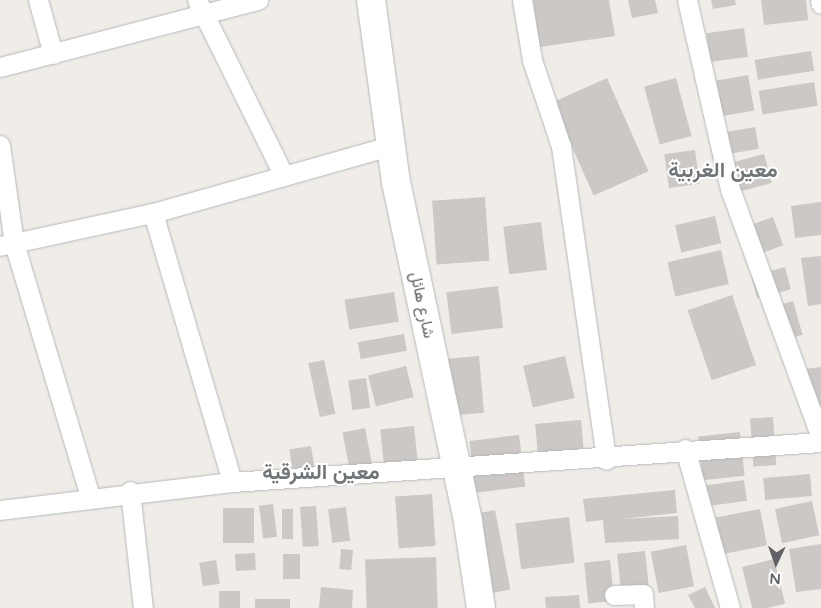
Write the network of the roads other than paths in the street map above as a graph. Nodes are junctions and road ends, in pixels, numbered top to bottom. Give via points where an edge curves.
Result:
1 (38, 0) edge
2 (197, 0) edge
3 (258, 0) edge
4 (371, 0) edge
5 (522, 0) edge
6 (687, 0) edge
7 (820, 0) edge
8 (821, 4) edge
9 (207, 16) junction
10 (53, 54) junction
11 (0, 67) edge
12 (0, 145) edge
13 (390, 146) junction
14 (284, 176) junction
15 (153, 213) junction
16 (7, 244) edge
17 (821, 438) edge
18 (821, 442) edge
19 (685, 449) junction
20 (606, 460) junction
21 (456, 464) junction
22 (232, 482) junction
23 (130, 491) junction
24 (90, 496) junction
25 (0, 510) edge
26 (614, 595) dead end
27 (143, 608) edge
28 (481, 608) edge
29 (644, 608) edge
30 (730, 608) edge

1 - 10 street
2 - 9 street
3 - 9 street
4 - 13 street, شارع هائل
5 - 20 street via 532,60 561,146
6 - 17 street via 730,189
7 - 8 street
9 - 10 street
9 - 14 street
10 - 11 street
12 - 16 street
13 - 14 street
13 - 21 street, شارع هائل
14 - 15 street
15 - 16 street
15 - 22 street
16 - 24 street
18 - 19 street
19 - 20 street
19 - 30 street
20 - 21 street
21 - 22 street
21 - 28 street, شارع هائل
22 - 23 street
23 - 24 street
23 - 27 street
24 - 25 street
26 - 29 street via 643,594

